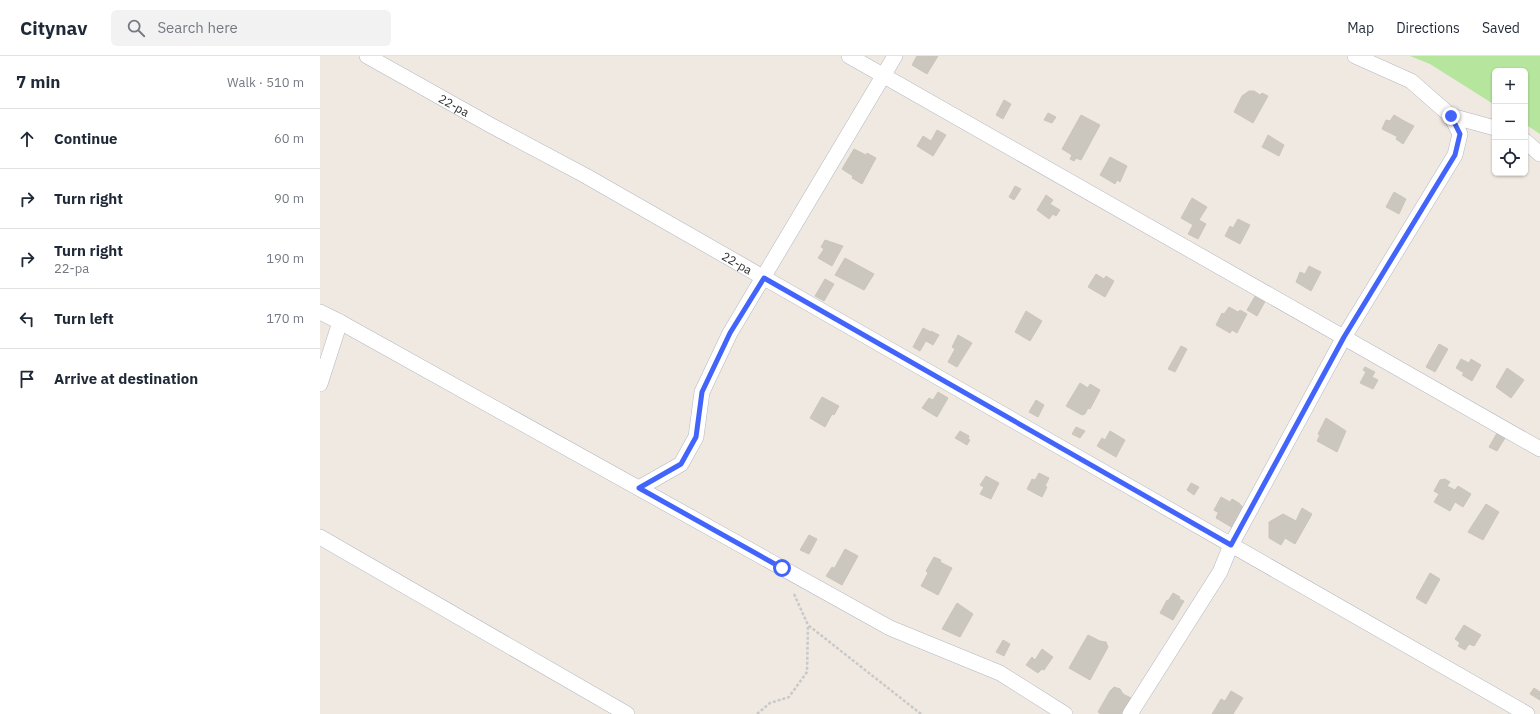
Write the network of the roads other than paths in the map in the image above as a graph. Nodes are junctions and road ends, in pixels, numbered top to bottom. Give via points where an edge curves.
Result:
1 (367, 56) edge
2 (850, 56) edge
3 (895, 56) edge
4 (1355, 56) edge
5 (885, 76) junction
6 (1451, 116) junction
7 (1492, 127) edge
8 (1528, 144) edge
9 (1540, 154) edge
10 (764, 278) junction
11 (320, 312) edge
12 (340, 322) junction
13 (1344, 337) junction
14 (320, 384) edge
15 (1540, 449) edge
16 (639, 488) junction
17 (320, 537) edge
18 (1231, 545) junction
19 (627, 714) edge
20 (1065, 714) edge
21 (1130, 714) edge
22 (1526, 714) edge

1 - 10 street, 22-ра via 586,176
2 - 5 street
3 - 5 street
4 - 6 street via 1411,81
5 - 10 street
5 - 13 street
6 - 7 street
6 - 13 street via 1460,134 1455,155
8 - 9 street
10 - 16 street via 730,333 702,392 696,437 681,464
10 - 18 street, 22-ра
11 - 12 street
12 - 14 street
12 - 16 street
13 - 15 street
13 - 18 street
16 - 20 street via 890,628 1000,673
17 - 19 street
18 - 21 street via 1220,572
18 - 22 street, 22-ра

